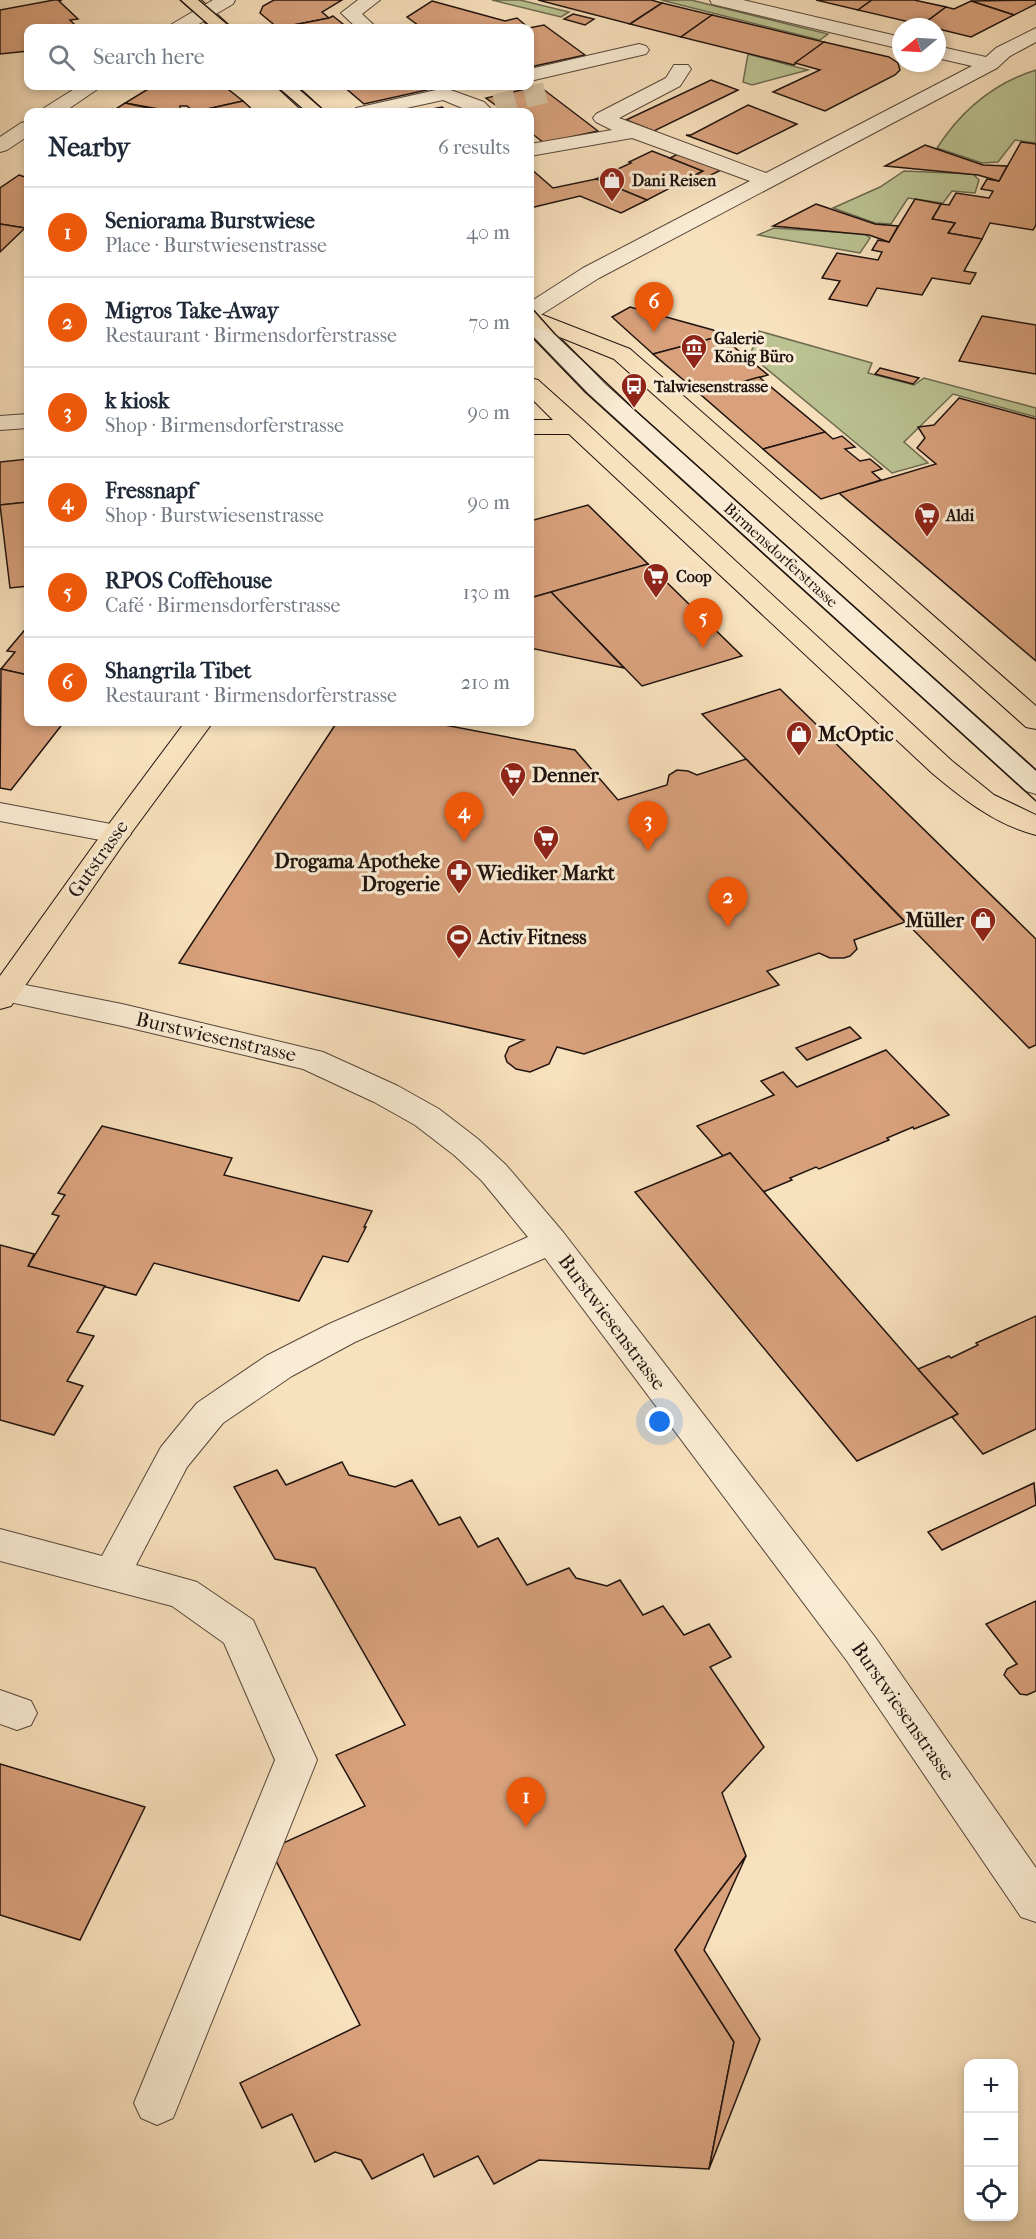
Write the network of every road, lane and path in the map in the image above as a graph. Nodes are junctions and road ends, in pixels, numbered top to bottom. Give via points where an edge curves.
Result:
1 (226, 0) edge
2 (371, 0) edge
3 (718, 0) edge
4 (197, 6) edge
5 (182, 24) edge
6 (217, 24) edge
7 (363, 24) edge
8 (1036, 34) edge
9 (892, 41) edge
10 (639, 50) dead end
11 (946, 54) edge
12 (990, 64) junction
13 (681, 69) dead end
14 (534, 74) tunnel mouth
15 (86, 90) edge
16 (290, 90) edge
17 (440, 90) edge
18 (57, 108) edge
19 (311, 108) edge
20 (377, 108) edge
21 (485, 108) tunnel mouth
22 (24, 130) edge
23 (634, 132) junction
24 (0, 146) edge
25 (534, 149) edge
26 (766, 180) junction
27 (534, 309) edge
28 (534, 321) edge
29 (534, 323) edge
30 (534, 389) edge
31 (24, 421) edge
32 (0, 423) edge
33 (534, 426) edge
34 (576, 427) junction
35 (1036, 721) edge
36 (196, 726) edge
37 (1036, 785) edge
38 (0, 812) edge
39 (1036, 826) edge
40 (116, 834) junction
41 (2, 993) edge
42 (550, 1241) junction
43 (0, 1545) edge
44 (112, 1574) junction
45 (1036, 1903) edge
46 (158, 2103) dead end

1 - 4 street
2 - 7 street via 350,14
3 - 9 street
4 - 5 street
4 - 6 main road
8 - 12 street
10 - 14 street via 607,53
11 - 12 street
12 - 26 street
13 - 23 street via 673,82 603,118
15 - 18 street
16 - 19 main road
17 - 20 street
17 - 21 street
22 - 24 street
23 - 25 street
23 - 26 street
26 - 27 street via 591,273
28 - 35 main road, Birmensdorferstrasse via 622,354
29 - 37 street, Birmensdorferstrasse via 597,389
30 - 34 main road
31 - 32 street
33 - 34 main road
34 - 39 main road via 942,767 984,801
36 - 40 main road, Gutstrasse
38 - 40 street
40 - 41 main road, Gutstrasse
41 - 42 street, Burstwiesenstrasse via 122,1015 312,1060 427,1117 494,1173
42 - 44 street via 342,1333 279,1366 210,1413 174,1457
42 - 45 street, Burstwiesenstrasse via 861,1649
43 - 44 street
44 - 46 street via 183,1593 239,1632 296,1760

